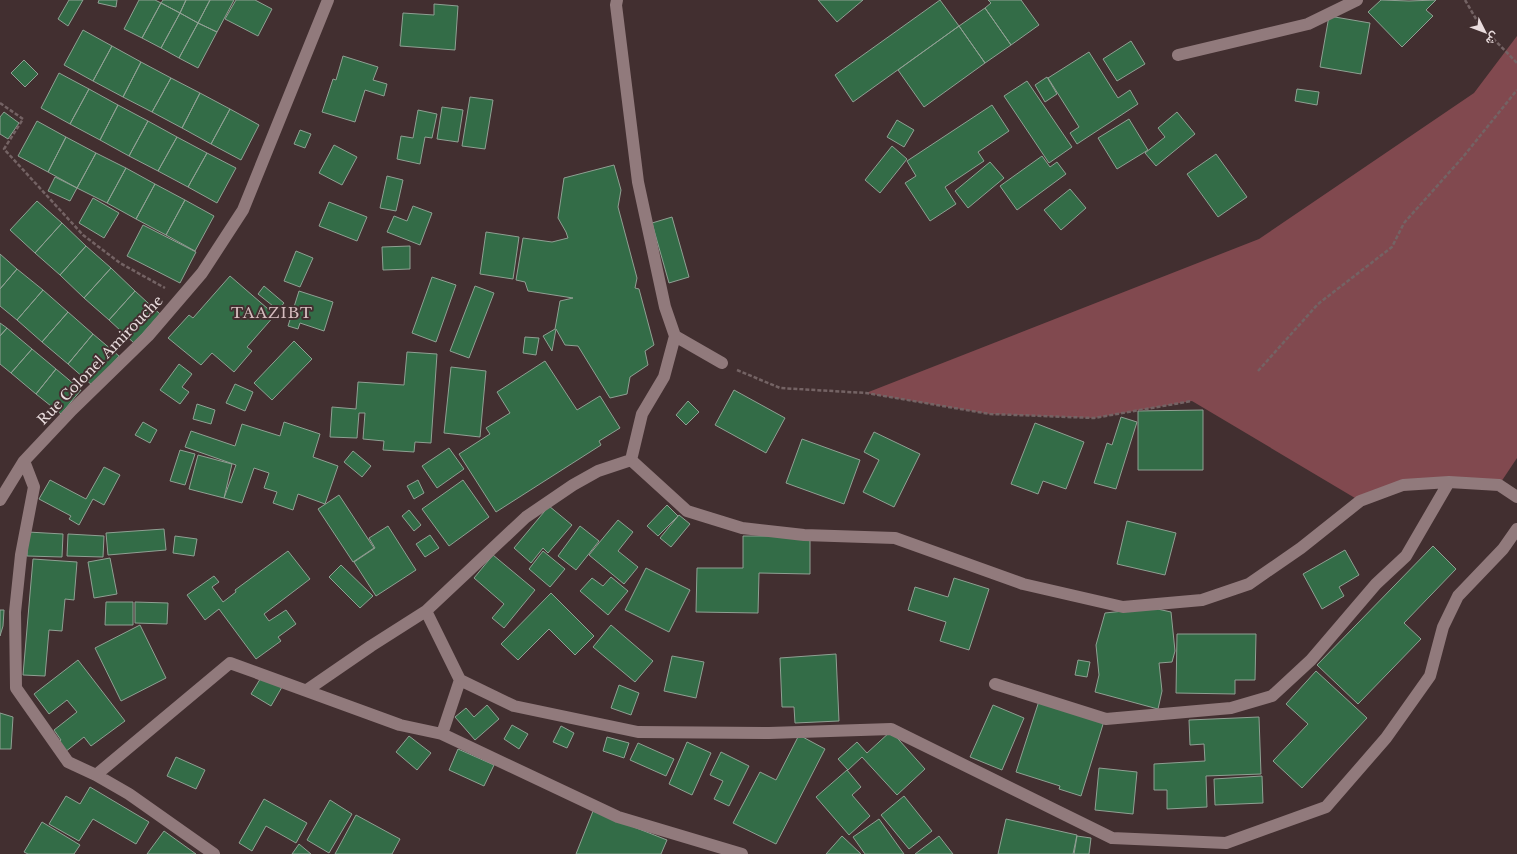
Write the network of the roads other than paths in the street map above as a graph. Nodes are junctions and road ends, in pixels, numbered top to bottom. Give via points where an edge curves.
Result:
1 (328, 0) edge
2 (617, 0) edge
3 (1358, 0) edge
4 (1178, 55) dead end
5 (675, 336) junction
6 (722, 363) road end
7 (631, 460) junction
8 (24, 461) junction
9 (1449, 482) junction
10 (1517, 497) edge
11 (0, 500) edge
12 (1517, 529) edge
13 (426, 611) junction
14 (460, 680) junction
15 (995, 684) dead end
16 (307, 690) junction
17 (442, 734) junction
18 (96, 775) junction
19 (214, 854) edge
20 (742, 854) edge

1 - 8 street, Rue Colonel Amirouche via 243,210 202,273 148,336
2 - 5 street via 638,182 665,307
3 - 4 street via 1308,24
5 - 6 street
5 - 7 street via 664,377 642,414
7 - 9 street via 687,511 742,528 804,535 895,538 1023,584 1123,607 1202,600 1249,584 1301,548 1360,501 1404,485
7 - 13 street via 598,470 526,517
8 - 11 street, Rue Colonel Amirouche
8 - 18 street via 34,487 21,555 15,612 16,688 68,762
9 - 10 street via 1499,485
9 - 15 street via 1406,556 1376,584 1311,660 1272,696 1231,708 1106,719
12 - 14 street via 1503,548 1458,596 1443,627 1430,676 1386,738 1326,807 1226,843 1112,838 891,729 769,733 638,732 514,706
13 - 14 street
13 - 16 street
14 - 17 street
16 - 17 street via 400,724
16 - 18 street via 230,663
17 - 20 street via 618,817
18 - 19 street via 129,794

